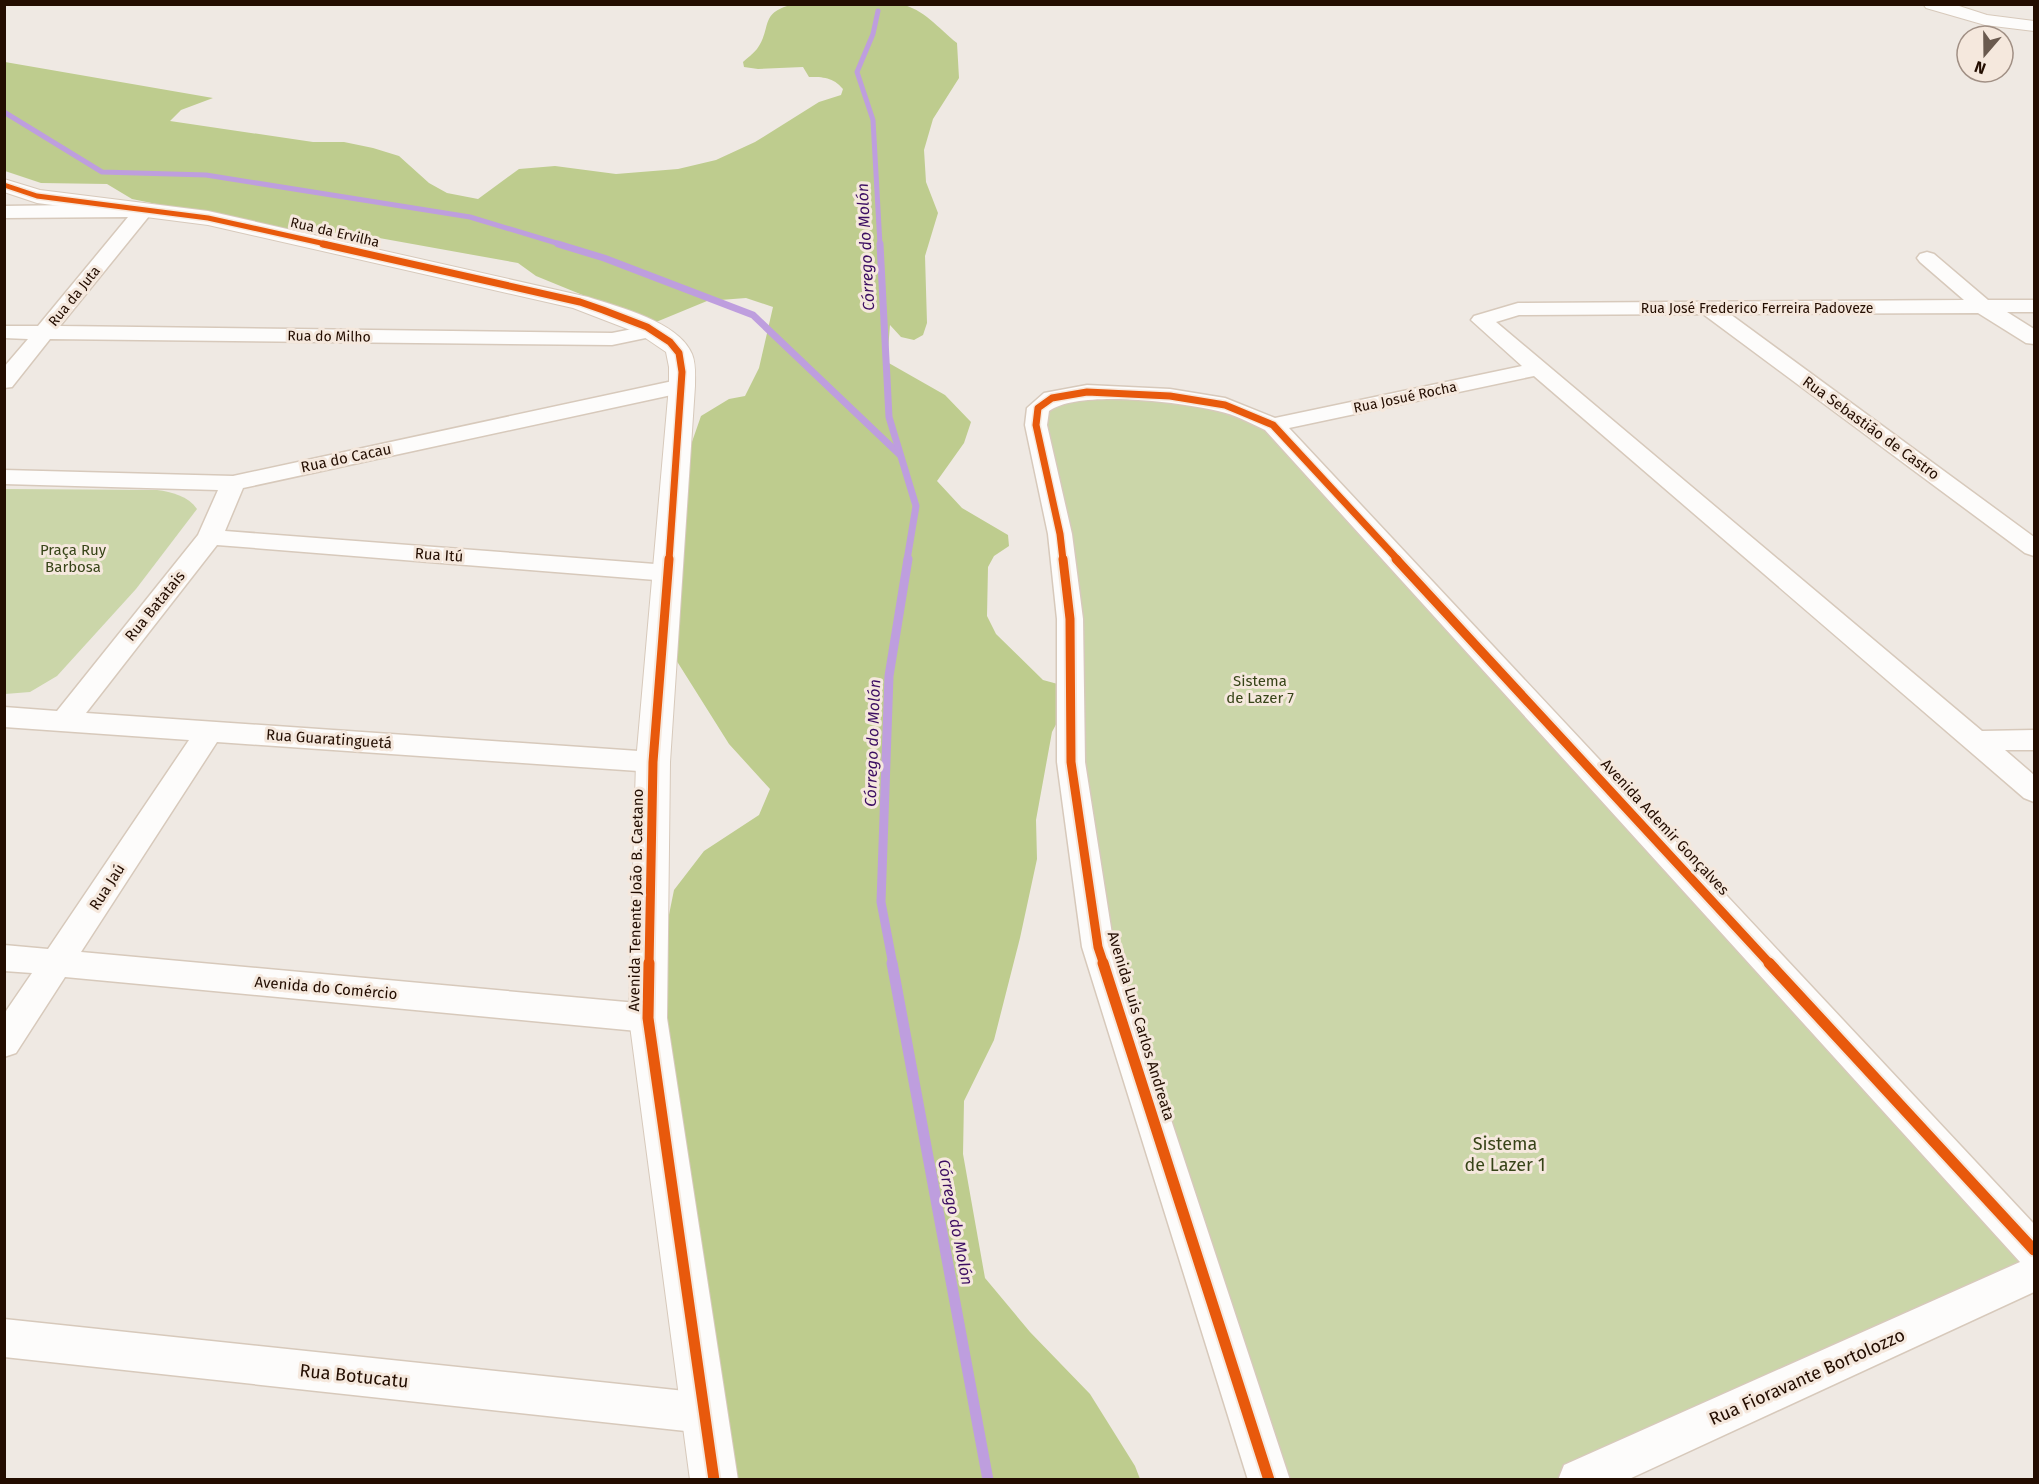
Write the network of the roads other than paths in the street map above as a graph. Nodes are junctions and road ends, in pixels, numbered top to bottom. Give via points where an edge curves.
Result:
1 (1932, 4) edge
2 (2034, 26) edge
3 (4, 185) edge
4 (144, 210) junction
5 (4, 212) edge
6 (1927, 258) dead end
7 (2034, 306) edge
8 (1984, 307) junction
9 (1708, 308) junction
10 (653, 331) junction
11 (4, 332) edge
12 (44, 332) junction
13 (2034, 338) edge
14 (1538, 369) junction
15 (4, 381) edge
16 (682, 386) junction
17 (1273, 425) junction
18 (4, 477) edge
19 (233, 483) junction
20 (210, 537) junction
21 (2034, 548) edge
22 (668, 573) junction
23 (4, 717) edge
24 (63, 721) junction
25 (209, 731) junction
26 (2034, 740) edge
27 (1975, 741) junction
28 (653, 762) junction
29 (2034, 791) edge
30 (4, 958) edge
31 (57, 963) junction
32 (648, 1018) junction
33 (4, 1043) edge
34 (2034, 1250) edge
35 (2034, 1274) edge
36 (4, 1338) edge
37 (704, 1413) junction
38 (714, 1479) edge
39 (1269, 1479) edge
40 (1579, 1479) edge

1 - 2 street via 1985,20
3 - 4 street, Rua da Ervilha via 38,196
4 - 5 street
4 - 10 street, Rua da Ervilha via 262,229 568,300
4 - 12 street, Rua da Juta
6 - 8 street
7 - 8 street, Rua José Frederico Ferreira Padoveze
8 - 9 street, Rua José Frederico Ferreira Padoveze
8 - 13 street
9 - 14 street, Rua José Frederico Ferreira Padoveze via 1518,309 1481,320
9 - 21 street, Rua Sebastião de Castro
10 - 12 street, Rua do Milho via 612,339
10 - 16 street, Avenida Tenente João B. Caetano via 677,348 683,364
11 - 12 street, Rua do Milho
12 - 15 street, Rua da Juta
14 - 17 street, Rua Josué Rocha
14 - 27 street
16 - 19 street, Rua do Cacau
16 - 22 street, Avenida Tenente João B. Caetano
17 - 34 street, Avenida Ademir Gonçalves
17 - 39 street, Avenida Luis Carlos Andreata via 1225,405 1170,396 1087,392 1052,398 1038,408 1036,425 1060,534 1070,619 1071,762 1098,947
18 - 19 street, Rua do Cacau
19 - 20 street, Rua Batatais
20 - 22 street, Rua Itú
20 - 24 street, Rua Batatais
22 - 28 street, Avenida Tenente João B. Caetano
23 - 24 street, Rua Guaratinguetá
24 - 25 street, Rua Guaratinguetá
25 - 28 street, Rua Guaratinguetá
25 - 31 street, Rua Jaú
26 - 27 street
27 - 29 street
28 - 32 street, Avenida Tenente João B. Caetano
30 - 31 street, Avenida do Comércio
31 - 32 street, Avenida do Comércio
31 - 33 street, Rua Jaú
32 - 37 street, Avenida Tenente João B. Caetano
35 - 40 street, Rua Fioravante Bortolozzo
36 - 37 street, Rua Botucatu
37 - 38 street, Avenida Tenente João B. Caetano

